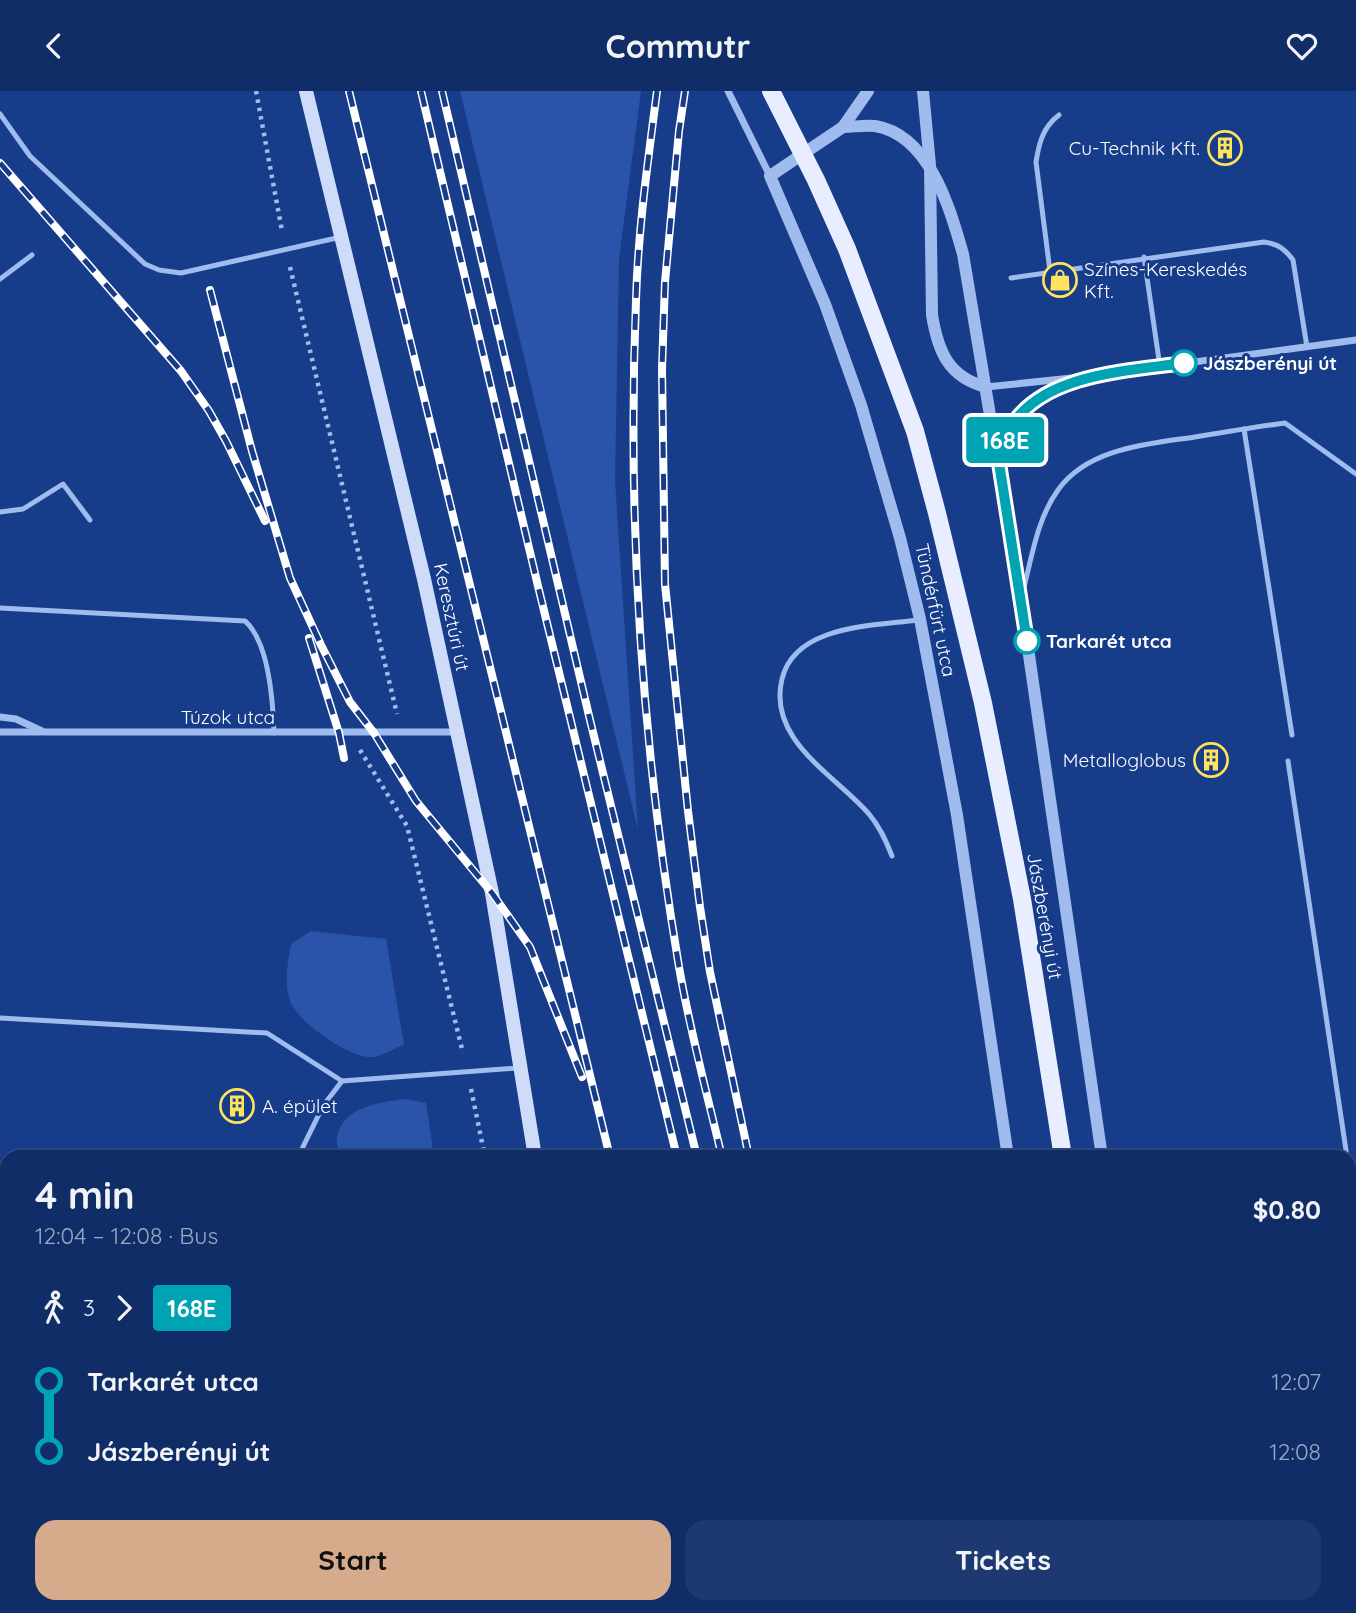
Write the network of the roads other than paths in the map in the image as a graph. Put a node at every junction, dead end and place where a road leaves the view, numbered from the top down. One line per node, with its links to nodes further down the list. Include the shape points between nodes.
1 (306, 91): 11 (main road, Keresztúri út)
2 (728, 91): 10 (street)
3 (771, 91): 44 (main road, Jászberényi út, via 847,249 915,431 983,702 1022,899)
4 (868, 91): 8 (street)
5 (923, 91): 9 (street)
6 (0, 114): 11 (lane, via 30,156 145,264 181,273)
7 (1059, 115): 14 (lane, via 1044,132 1036,162)
8 (843, 127): 9 (street, via 875,126 895,133); 10 (street)
9 (930, 165): 21 (street, via 963,254); 21 (street, via 932,315 938,348 953,369)
10 (770, 176): 29 (street, Tündérfürt utca, via 825,304 861,405)
11 (341, 237): 32 (main road, Keresztúri út)
12 (32, 255): 16 (lane)
13 (1144, 257): 14 (lane); 18 (lane, via 1276,244 1293,260); 19 (lane)
14 (1050, 271): 15 (lane)
15 (1011, 278)
16 (0, 279)
17 (1356, 340): 18 (street)
18 (1307, 347): 19 (street)
19 (1160, 367): 20 (street)
20 (1091, 376): 21 (street); 23 (street, via 1025,410 1013,423)
21 (986, 387): 23 (street)
22 (1244, 429): 24 (lane, via 1286,423); 27 (lane, via 1133,447 1090,462 1075,473 1059,488 1040,523); 35 (lane)
23 (999, 463): 27 (street)
24 (1356, 474)
25 (0, 512): 26 (lane, via 23,509 64,484)
26 (90, 520)
27 (1021, 600): 45 (street)
28 (0, 608): 34 (lane, via 245,621 261,646)
29 (920, 619): 37 (lane, via 812,641 790,658 779,692 784,724 796,743 870,815); 43 (street, Tündérfürt utca, via 957,815)
30 (0, 717): 33 (street)
31 (0, 731): 33 (street, Túzok utca)
32 (456, 732): 34 (street, Túzok utca); 39 (main road, Keresztúri út, via 492,893)
33 (46, 733): 34 (street, Túzok utca)
34 (274, 733)
35 (1292, 735)
36 (1288, 761): 46 (lane)
37 (892, 856)
38 (0, 1018): 40 (lane, via 267,1033)
39 (521, 1067): 40 (lane); 42 (main road, Keresztúri út)
40 (342, 1081): 41 (lane, via 323,1106)
41 (301, 1150)
42 (534, 1150)
43 (1007, 1150)
44 (1062, 1150)
45 (1101, 1150)
46 (1346, 1150)

